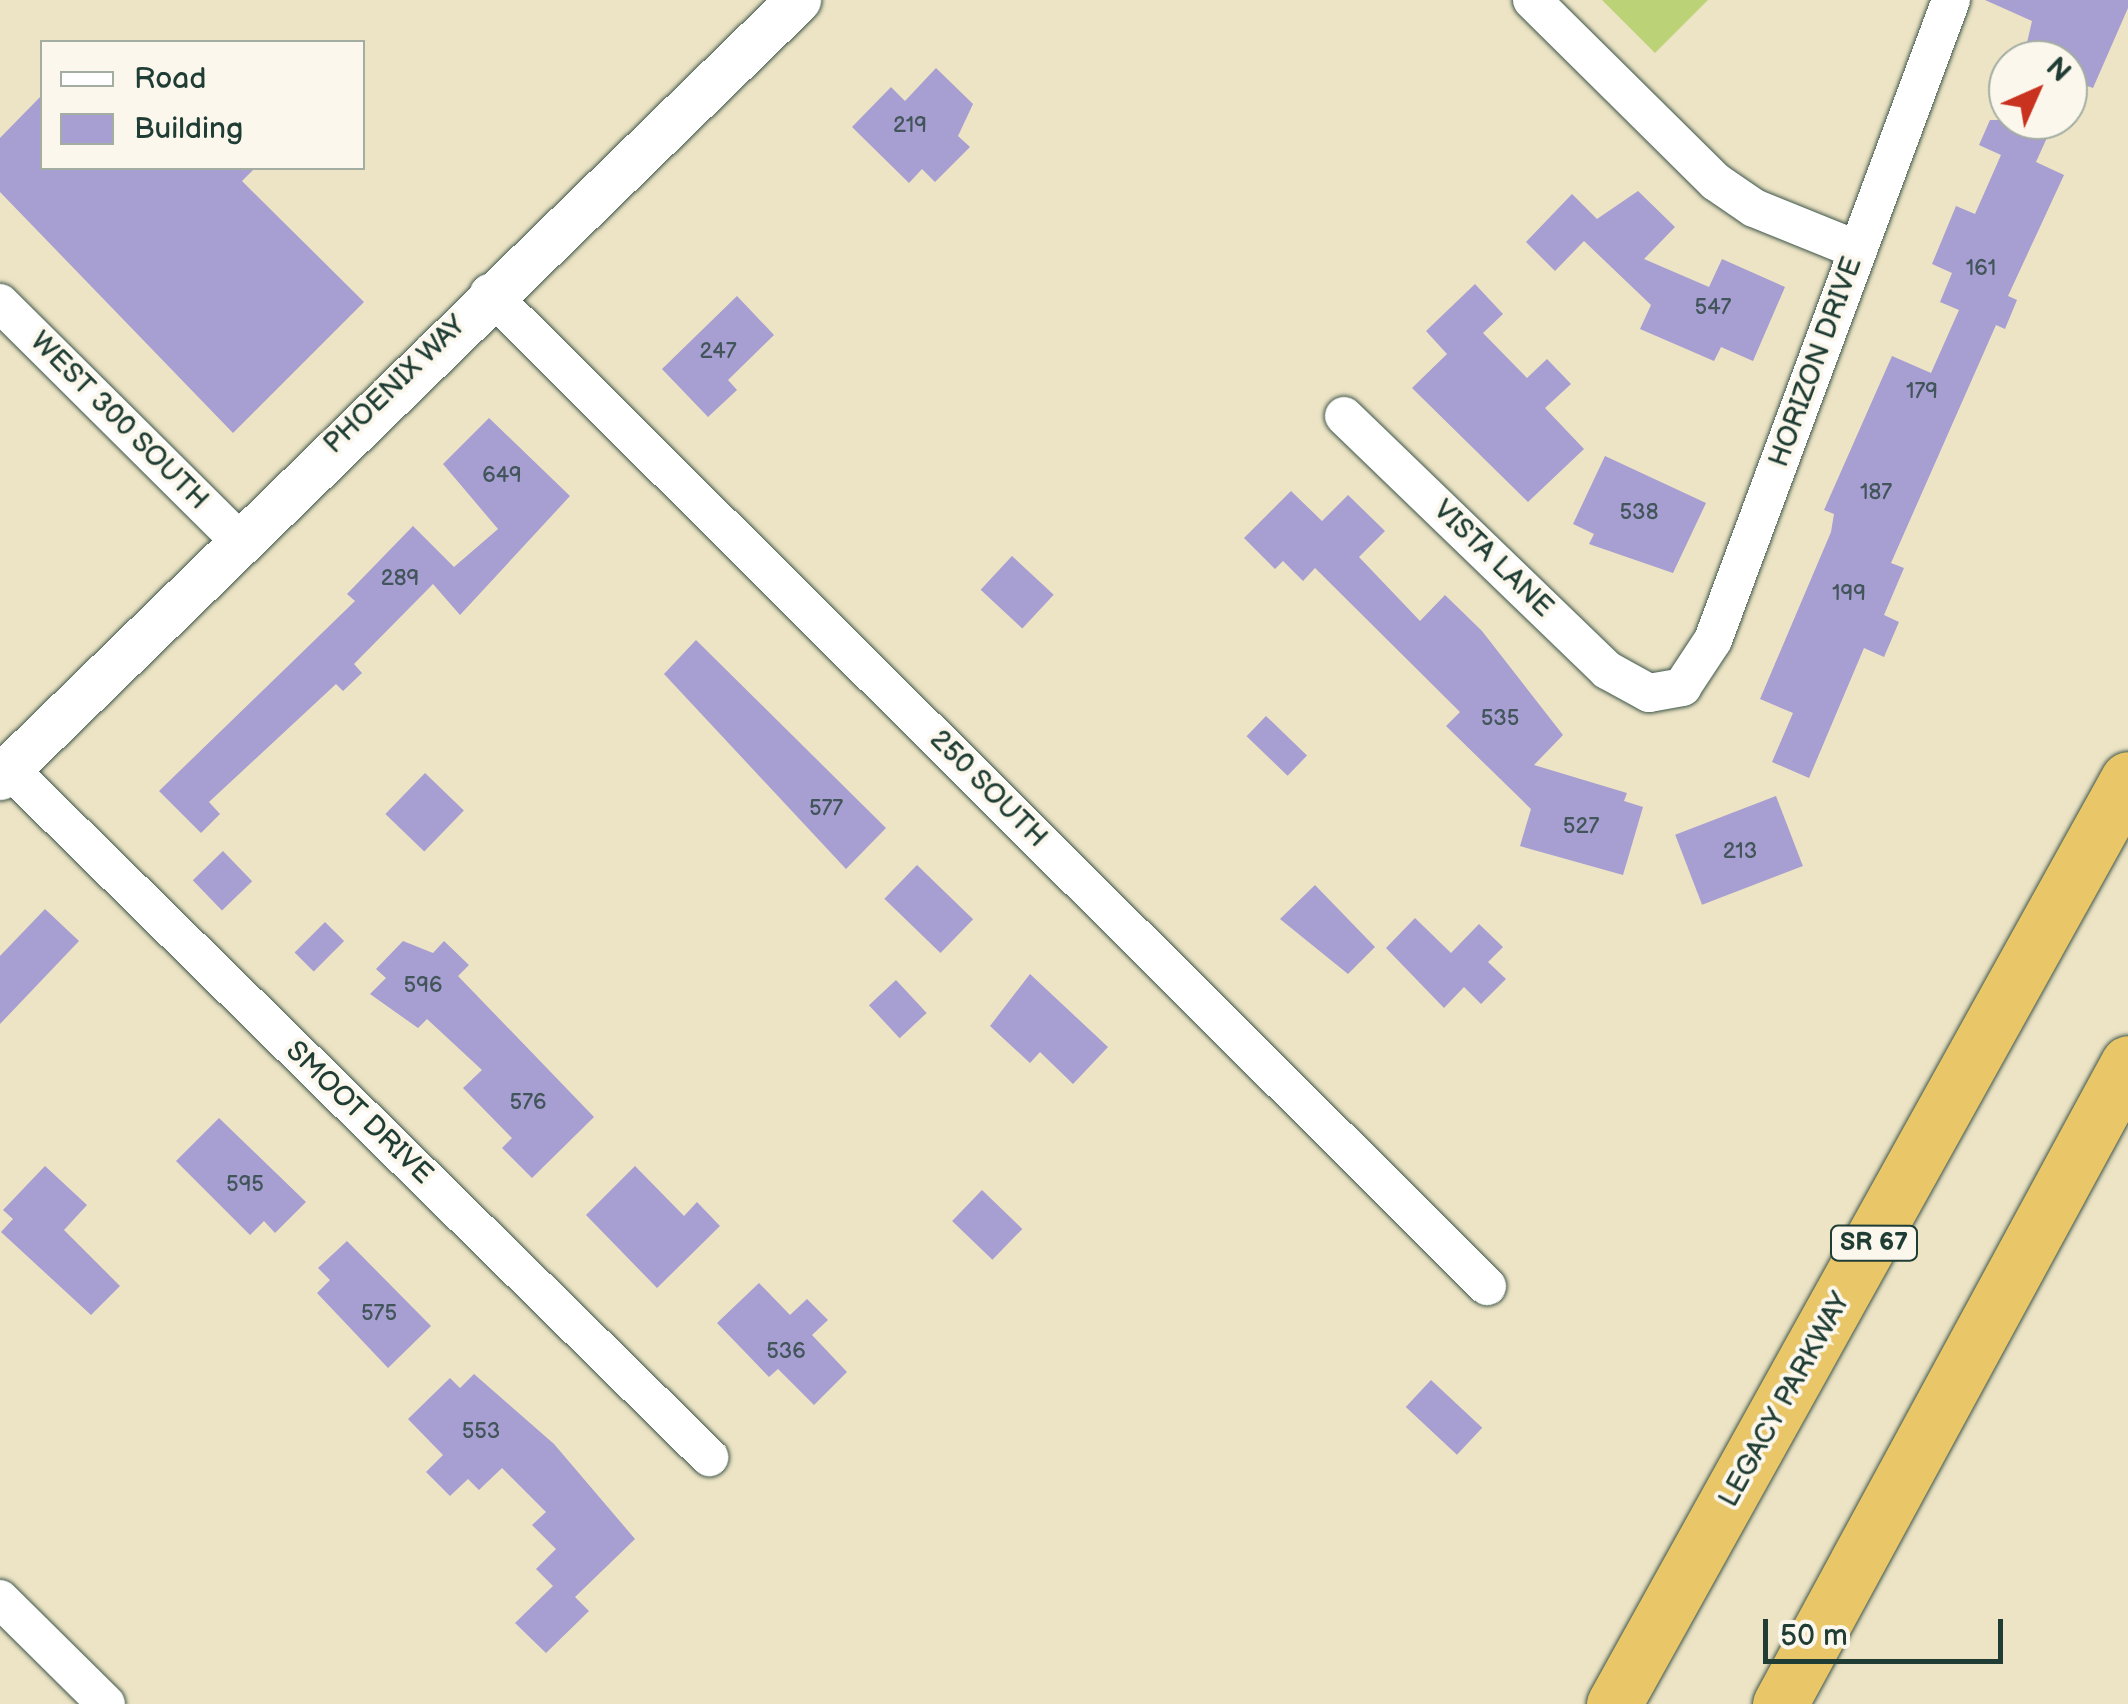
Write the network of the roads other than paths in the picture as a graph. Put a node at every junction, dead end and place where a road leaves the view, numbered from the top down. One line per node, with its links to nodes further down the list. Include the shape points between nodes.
1 (798, 0): 5 (street, PHOENIX WAY)
2 (1532, 0): 4 (street, via 1716,182 1754,208)
3 (1951, 0): 4 (street, HORIZON DRIVE)
4 (1858, 250): 9 (street, HORIZON DRIVE, via 1713,640 1682,686)
5 (489, 293): 8 (street, PHOENIX WAY); 13 (street, 250 SOUTH)
6 (0, 303): 8 (street, WEST 300 SOUTH)
7 (1344, 416): 9 (street, VISTA LANE, via 1607,670)
8 (238, 539): 10 (street, PHOENIX WAY)
9 (1649, 693)
10 (4, 773): 14 (street, SMOOT DRIVE)
11 (2128, 778): 17 (highway, LEGACY PARKWAY / SR 67)
12 (2128, 1063): 18 (highway)
13 (1487, 1286)
14 (710, 1457)
15 (0, 1599): 16 (street)
16 (106, 1704)
17 (1614, 1704)
18 (1780, 1704)

